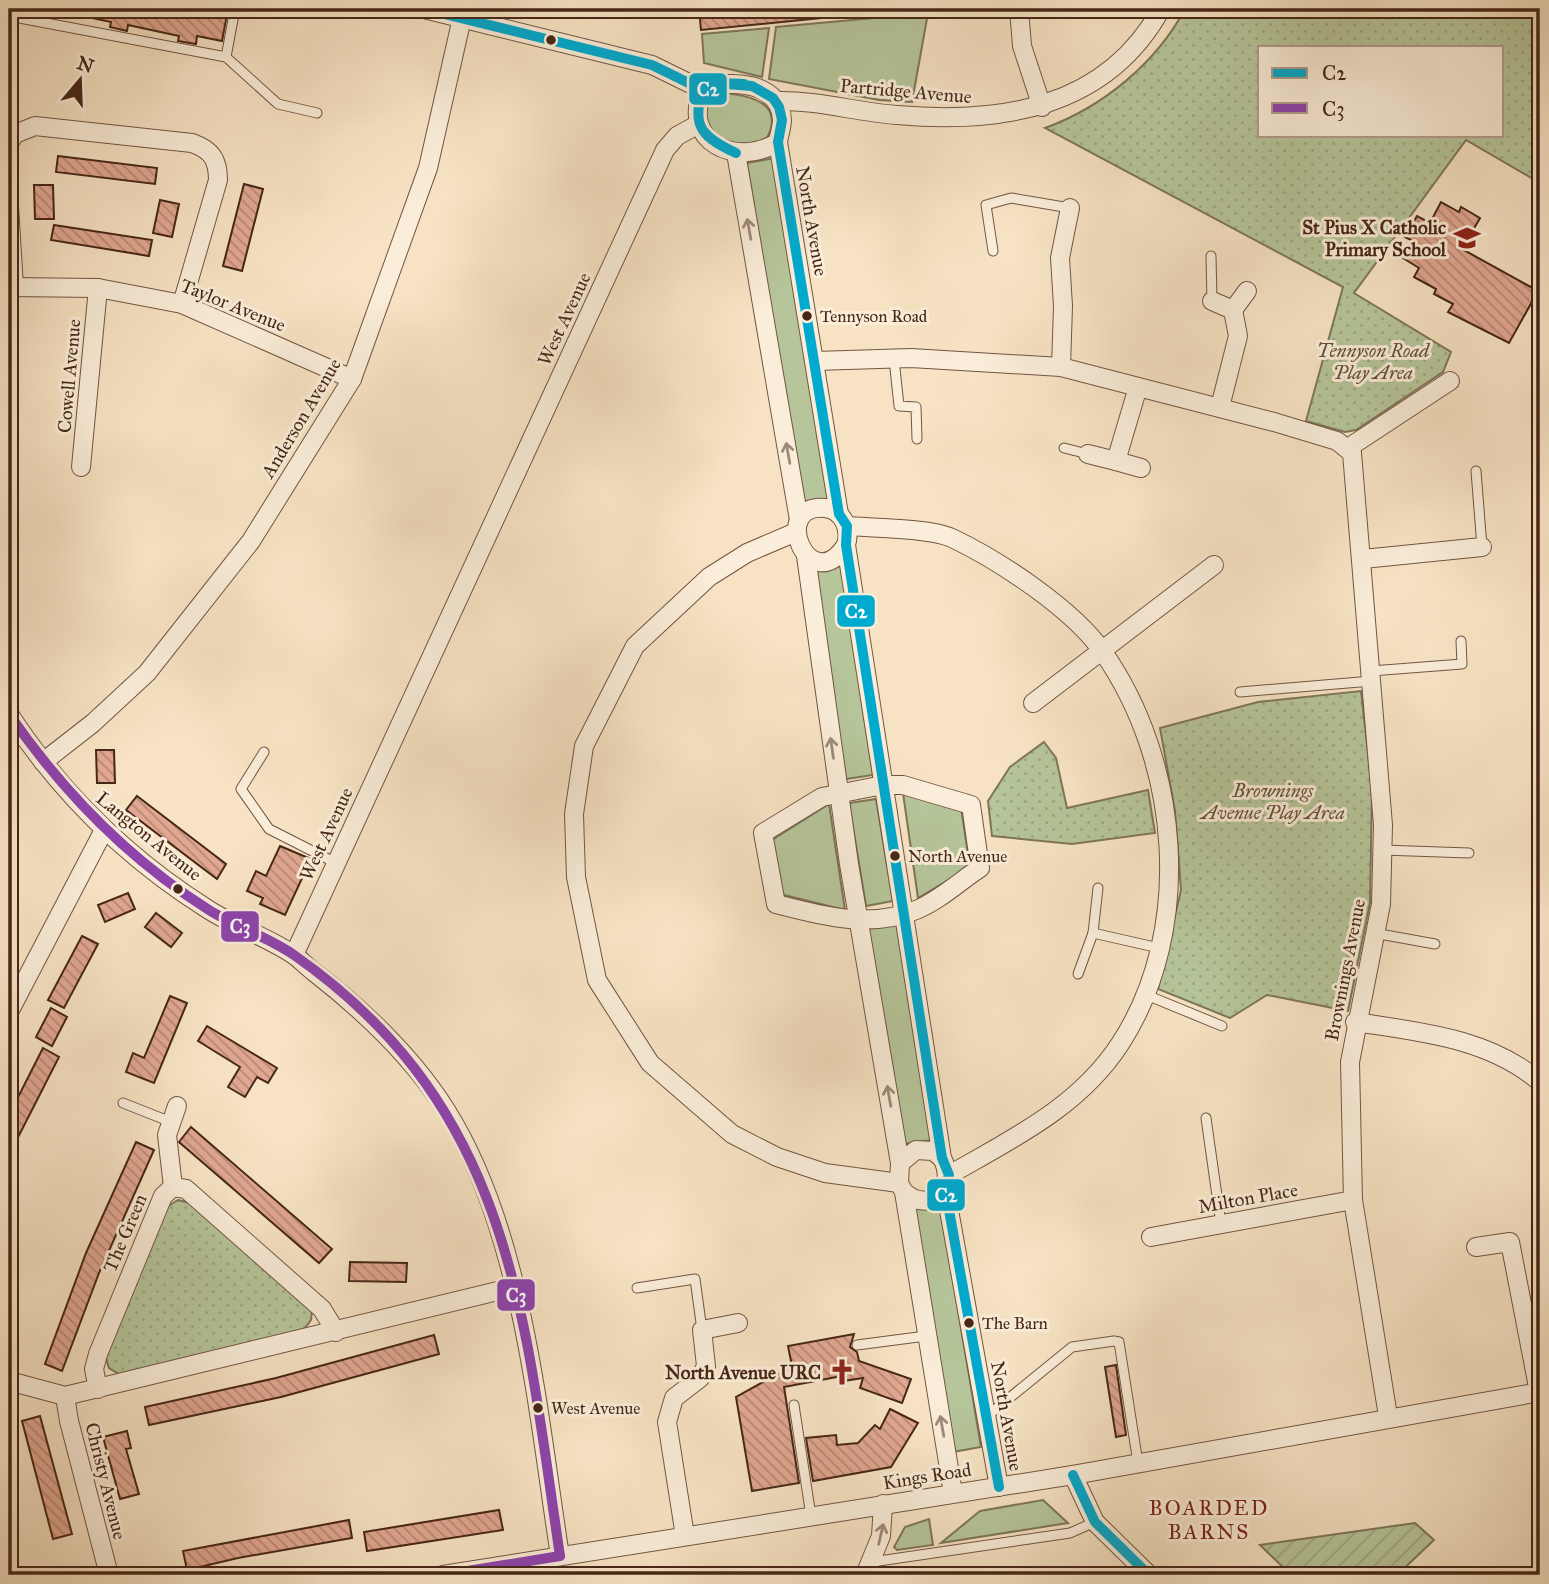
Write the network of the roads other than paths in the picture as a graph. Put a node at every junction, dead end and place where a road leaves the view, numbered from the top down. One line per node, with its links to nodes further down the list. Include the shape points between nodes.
1 (235, 9): 7 (lane)
2 (424, 9): 6 (street)
3 (1019, 9): 10 (street, via 1022,46)
4 (1161, 9): 10 (street, Partridge Avenue, via 1115,65)
5 (9, 16): 7 (lane)
6 (462, 19): 8 (street, via 652,65); 29 (street, Anderson Avenue, via 428,169)
7 (226, 57): 11 (lane, via 278,104)
8 (703, 90): 9 (street, via 719,83 740,83 762,90); 12 (street, via 696,106)
9 (776, 101): 10 (street, Partridge Avenue, via 803,100 897,115 974,118); 13 (street, via 782,120)
10 (1042, 107)
11 (317, 113)
12 (697, 125): 15 (street, via 714,144); 61 (street, West Avenue, via 677,136 665,150)
13 (778, 142): 15 (street, via 761,152); 27 (street, North Avenue)
14 (9, 143): 24 (street, via 15,134 35,126 206,148 218,167 218,180)
15 (736, 153): 42 (street, one-way to 15)
16 (9, 206): 20 (street)
17 (1070, 208): 18 (lane, via 1011,198 986,205); 28 (street, via 1060,258)
18 (993, 251)
19 (1211, 256): 23 (lane)
20 (11, 286): 21 (street, Taylor Avenue)
21 (98, 288): 24 (street, Taylor Avenue); 38 (street, Cowell Avenue)
22 (1247, 291): 25 (street)
23 (1212, 301): 25 (street)
24 (183, 304): 29 (street, Taylor Avenue)
25 (1233, 310): 32 (street, via 1238,336)
26 (894, 359): 27 (street); 28 (street); 33 (lane, via 899,406 916,407)
27 (815, 361): 41 (street, North Avenue)
28 (1061, 367): 31 (street)
29 (352, 379): 55 (street, Anderson Avenue, via 251,541 147,673)
30 (1450, 381): 35 (street)
31 (1138, 387): 32 (street); 37 (street)
32 (1220, 407): 35 (street)
33 (917, 439)
34 (1064, 448): 36 (lane)
35 (1348, 448): 46 (street, Brownings Avenue, via 1354,459)
36 (1088, 454): 37 (street)
37 (1116, 461): 39 (street)
38 (81, 467)
39 (1141, 468)
40 (1476, 471): 44 (lane)
41 (843, 520): 42 (street, via 818,508); 43 (street, North Avenue); 49 (street, via 950,537 1055,600)
42 (797, 526): 45 (street, via 797,544); 82 (street, via 709,577 635,646 584,746 574,814 576,877 597,980 650,1063 732,1134 777,1157 825,1173)
43 (846, 545): 45 (street, via 826,561); 56 (street, North Avenue)
44 (1482, 547): 46 (street)
45 (806, 556): 57 (street, one-way to 45)
46 (1363, 559): 50 (street, Brownings Avenue)
47 (1214, 565): 49 (street)
48 (1461, 641): 50 (lane, via 1462,664)
49 (1102, 651): 52 (street); 68 (street, via 1132,699 1149,744 1166,819 1170,888)
50 (1372, 676): 51 (lane); 59 (street, Brownings Avenue)
51 (1240, 692)
52 (1032, 703)
53 (9, 714): 55 (street, Langton Avenue)
54 (264, 752): 61 (lane, via 241,789 269,829)
55 (43, 762): 58 (street, Langton Avenue)
56 (883, 785): 57 (street); 63 (street, North Avenue); 63 (street, via 903,785 971,805 980,868 919,910)
57 (838, 792): 64 (street); 64 (street, via 763,833 776,904 836,920)
58 (104, 830): 69 (street, Langton Avenue, via 194,900); 72 (street)
59 (1382, 850): 60 (lane); 66 (street, Brownings Avenue, via 1381,904)
60 (1469, 853)
61 (336, 863): 69 (street, West Avenue)
62 (1098, 888): 65 (lane)
63 (904, 914): 64 (street); 80 (street, North Avenue)
64 (858, 920): 79 (street, one-way to 64)
65 (1093, 933): 68 (lane); 70 (lane)
66 (1374, 933): 67 (lane); 73 (street, Brownings Avenue)
67 (1435, 944)
68 (1159, 948): 71 (street)
69 (294, 955): 87 (street, via 378,1028 446,1109 484,1188)
70 (1078, 974)
71 (1144, 994): 74 (lane); 80 (street, via 1120,1044 1088,1084 1045,1120)
72 (9, 1012)
73 (1355, 1022): 75 (street, via 1442,1035 1522,1067); 83 (street, Brownings Avenue, via 1350,1062)
74 (1222, 1026)
75 (1540, 1082)
76 (123, 1103): 77 (lane)
77 (174, 1114): 81 (street, via 167,1149)
78 (1206, 1118): 84 (lane)
79 (900, 1163): 80 (street, via 916,1150 933,1151); 82 (street)
80 (945, 1174): 82 (street, via 926,1200); 100 (street, North Avenue)
81 (173, 1187): 91 (street, The Green, via 186,1189 322,1309); 95 (street, The Green, via 163,1196 98,1353 94,1369)
82 (901, 1187): 92 (street)
83 (1353, 1200): 84 (street, Milton Place); 99 (street, Brownings Avenue)
84 (1221, 1224): 85 (street, Milton Place)
85 (1151, 1237)
86 (1476, 1247): 96 (street, via 1510,1242)
87 (514, 1287): 91 (street); 109 (street)
88 (637, 1289): 90 (lane, via 695,1279)
89 (738, 1323): 90 (street)
90 (702, 1330): 108 (street, via 706,1366 700,1378 674,1398 667,1422)
91 (336, 1332): 95 (street)
92 (926, 1336): 93 (lane); 104 (street, one-way to 92)
93 (857, 1346)
94 (9, 1381): 97 (street)
95 (98, 1389): 97 (street)
96 (1540, 1392): 99 (street, Kings Road)
97 (65, 1396): 111 (street, Christy Avenue)
98 (794, 1405): 106 (lane)
99 (1388, 1416): 101 (street, Kings Road)
100 (986, 1417): 101 (lane, via 1072,1347 1114,1340 1119,1342); 103 (street, North Avenue)
101 (1138, 1462): 102 (street, Kings Road)
102 (1073, 1475): 103 (street, Kings Road); 107 (street)
103 (999, 1487): 104 (street, Kings Road)
104 (953, 1493): 105 (street, Kings Road)
105 (883, 1504): 106 (street, Kings Road); 110 (street, one-way to 105, via 881,1536)
106 (811, 1516): 108 (street, Kings Road)
107 (1095, 1522): 110 (lane, via 1070,1533); 113 (street)
108 (685, 1536): 109 (street, Kings Road)
109 (560, 1556): 112 (street, Kings Road)
110 (869, 1569)
111 (109, 1575)
112 (443, 1575)
113 (1149, 1575)

